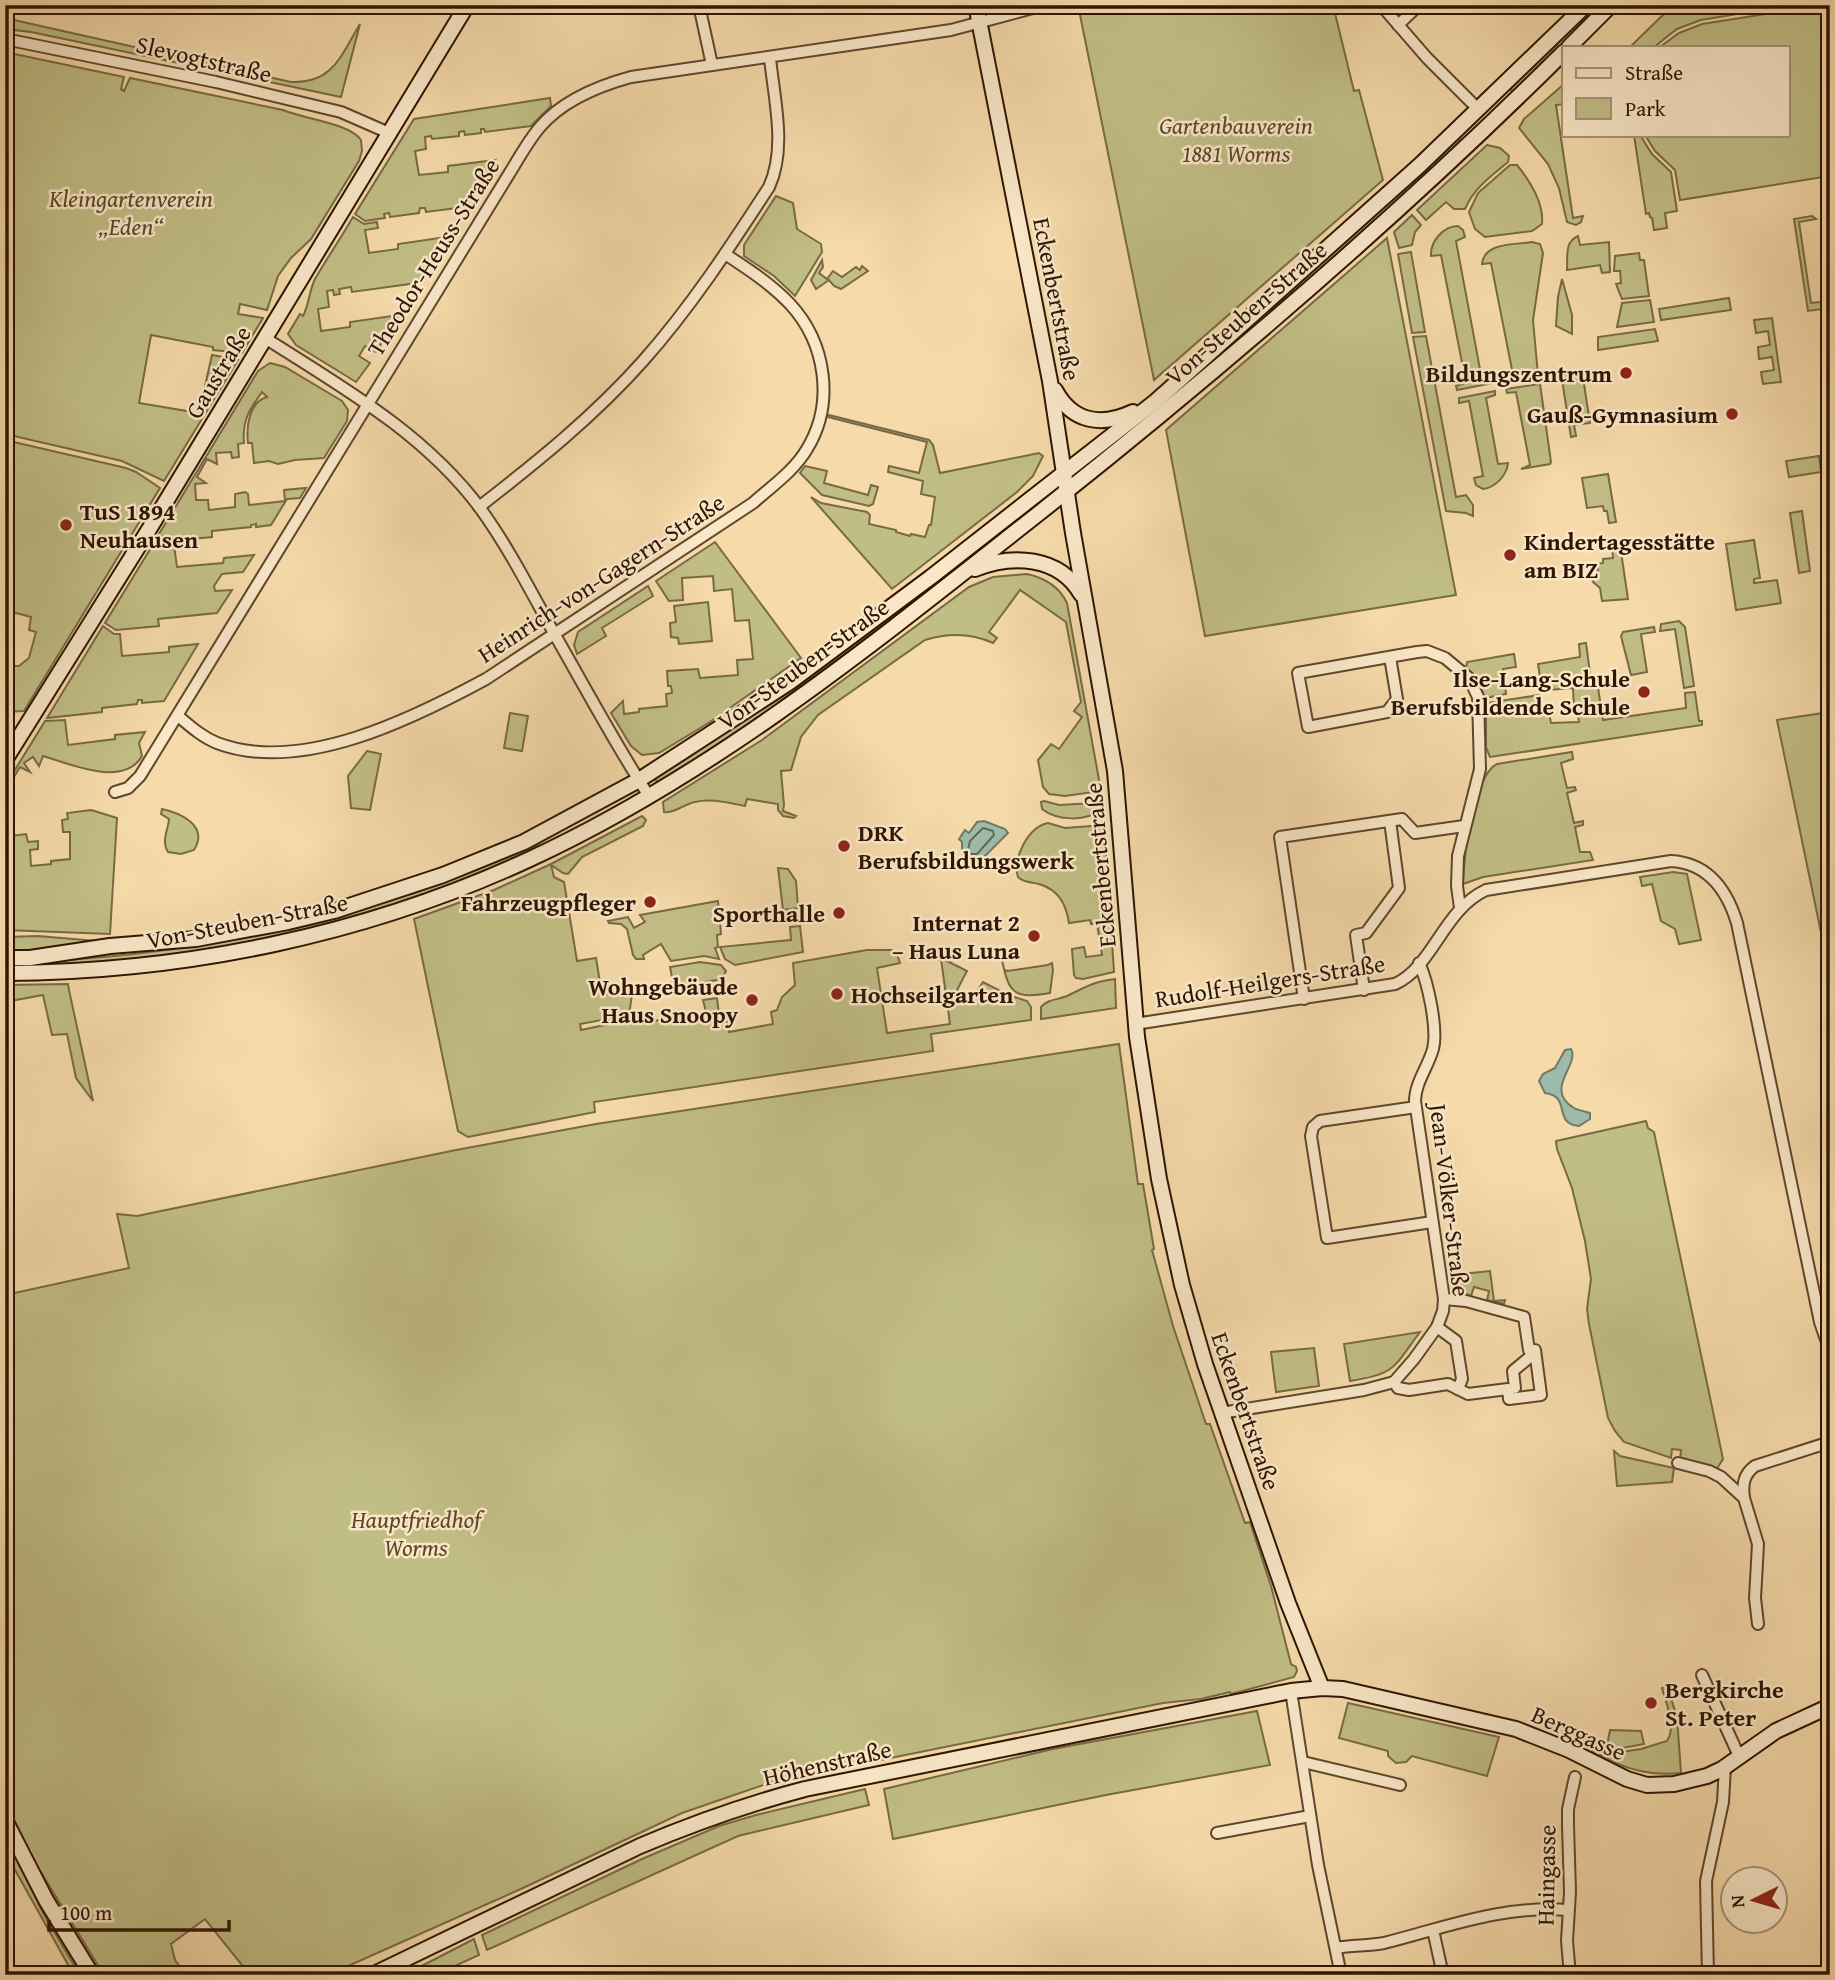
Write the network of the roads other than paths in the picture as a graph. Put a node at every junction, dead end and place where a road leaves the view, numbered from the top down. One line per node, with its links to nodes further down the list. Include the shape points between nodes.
1 (467, 5): 18 (street, Gaustraße)
2 (699, 5): 15 (street)
3 (976, 5): 9 (street, Eckenbertstraße)
4 (1044, 5): 9 (street)
5 (1381, 5): 10 (street)
6 (1419, 5): 10 (street)
7 (1586, 5): 16 (street, Von-Steuben-Straße)
8 (1611, 5): 12 (street)
9 (980, 22): 14 (street, Theodor-Heuss-Straße); 21 (street, Eckenbertstraße)
10 (1398, 25): 16 (street)
11 (5, 39): 18 (street, Slevogtstraße, via 341,112)
12 (1570, 46)
13 (1562, 54): 17 (street, Von-Steuben-Straße)
14 (770, 58): 15 (street, Theodor-Heuss-Straße); 19 (street, via 777,166 769,187)
15 (712, 65): 23 (street, Theodor-Heuss-Straße, via 612,82 574,100 546,121)
16 (1479, 110): 17 (street); 22 (street, Von-Steuben-Straße)
17 (1493, 123): 25 (street, Von-Steuben-Straße, via 1245,347)
18 (389, 133): 20 (street, Gaustraße)
19 (725, 254): 26 (street, via 642,362 592,413); 29 (street, Heinrich-von-Gagern-Straße, via 789,303 809,331 824,385 822,411 812,439 791,469 753,503)
20 (265, 338): 23 (street); 32 (street, Gaustraße)
21 (1050, 381): 22 (street, via 1068,407 1097,421 1120,418); 24 (street, Eckenbertstraße)
22 (1156, 401): 24 (street, Von-Steuben-Straße)
23 (368, 403): 26 (street, via 431,454); 31 (street, Theodor-Heuss-Straße)
24 (1063, 473): 25 (street, Eckenbertstraße); 33 (street, Von-Steuben-Straße, via 790,682)
25 (1066, 492): 27 (street, Von-Steuben-Straße); 28 (street, Eckenbertstraße)
26 (479, 507): 29 (street)
27 (962, 574): 28 (street, via 1003,561 1044,563 1067,576); 35 (street, Von-Steuben-Straße, via 785,708)
28 (1085, 601): 44 (street, Eckenbertstraße, via 1117,783)
29 (555, 635): 31 (street, Heinrich-von-Gagern-Straße, via 443,702 376,730 317,747 278,752 235,748 209,739); 33 (street)
30 (1390, 657): 30 (street, via 1397,699 1387,712 1308,727 1298,673); 37 (street, via 1436,653 1464,673 1476,689 1480,769)
31 (178, 716): 34 (street, Theodor-Heuss-Straße, via 138,778)
32 (5, 760)
33 (639, 780): 35 (street); 39 (street, Von-Steuben-Straße, via 524,842 334,911 196,939)
34 (116, 792)
35 (649, 796): 41 (street, Von-Steuben-Straße, via 502,872 340,929 144,965)
36 (1390, 821): 37 (street, via 1402,819 1415,833); 42 (street, via 1399,887 1366,933 1356,935); 43 (street, via 1280,838)
37 (1464, 826): 38 (street, via 1458,856)
38 (1460, 908): 40 (street, Rudolf-Heilgers-Straße); 49 (street, Rudolf-Heilgers-Straße, via 1486,890 1671,861 1697,866 1727,895 1737,923 1820,1322)
39 (5, 958)
40 (1419, 963): 42 (street, Rudolf-Heilgers-Straße, via 1401,981); 45 (street, Jean-Völker-Straße, via 1434,1041 1417,1089)
41 (5, 972)
42 (1364, 990): 43 (street, Rudolf-Heilgers-Straße)
43 (1304, 999): 44 (street, Rudolf-Heilgers-Straße)
44 (1135, 1024): 54 (street, Eckenbertstraße, via 1150,1136 1173,1247)
45 (1416, 1107): 46 (street, Jean-Völker-Straße); 46 (street, via 1320,1121 1311,1136 1327,1238)
46 (1432, 1222): 47 (street, Jean-Völker-Straße)
47 (1444, 1299): 48 (street, Jean-Völker-Straße); 50 (street, via 1523,1316)
48 (1437, 1327): 51 (street, Jean-Völker-Straße); 53 (street, via 1457,1341 1462,1379)
49 (1830, 1351)
50 (1530, 1353): 52 (street, via 1513,1371); 52 (street, via 1535,1350 1541,1395 1509,1399)
51 (1394, 1382): 53 (street, via 1409,1390 1448,1384); 54 (street)
52 (1512, 1388): 53 (street, via 1468,1394)
53 (1458, 1389)
54 (1221, 1413): 60 (street, Eckenbertstraße)
55 (1830, 1442): 57 (street, via 1755,1466 1743,1482)
56 (1678, 1463): 57 (street, via 1721,1477)
57 (1744, 1497): 58 (street, via 1758,1544)
58 (1758, 1624)
59 (1702, 1675): 63 (street)
60 (1322, 1688): 61 (street, Höhenstraße); 65 (street, Berggasse, via 1355,1691 1516,1729 1639,1783 1691,1782)
61 (1290, 1691): 64 (street); 75 (street, Höhenstraße, via 767,1800 640,1846)
62 (1830, 1706): 63 (street, Berggasse, via 1798,1719)
63 (1739, 1756): 65 (street, Berggasse)
64 (1303, 1762): 67 (street); 68 (street)
65 (1725, 1766): 79 (street, via 1723,1802 1706,1881)
66 (1575, 1777): 71 (street, Haingasse, via 1568,1809)
67 (1401, 1785)
68 (1310, 1815): 70 (street); 73 (street)
69 (5, 1820): 74 (street)
70 (1217, 1833)
71 (1568, 1910): 72 (street, via 1512,1910); 78 (street, Haingasse)
72 (1433, 1930): 73 (street, via 1380,1944); 77 (street)
73 (1336, 1948): 76 (street)
74 (92, 1975)
75 (372, 1975)
76 (1341, 1975)
77 (1443, 1975)
78 (1570, 1975)
79 (1708, 1975)

